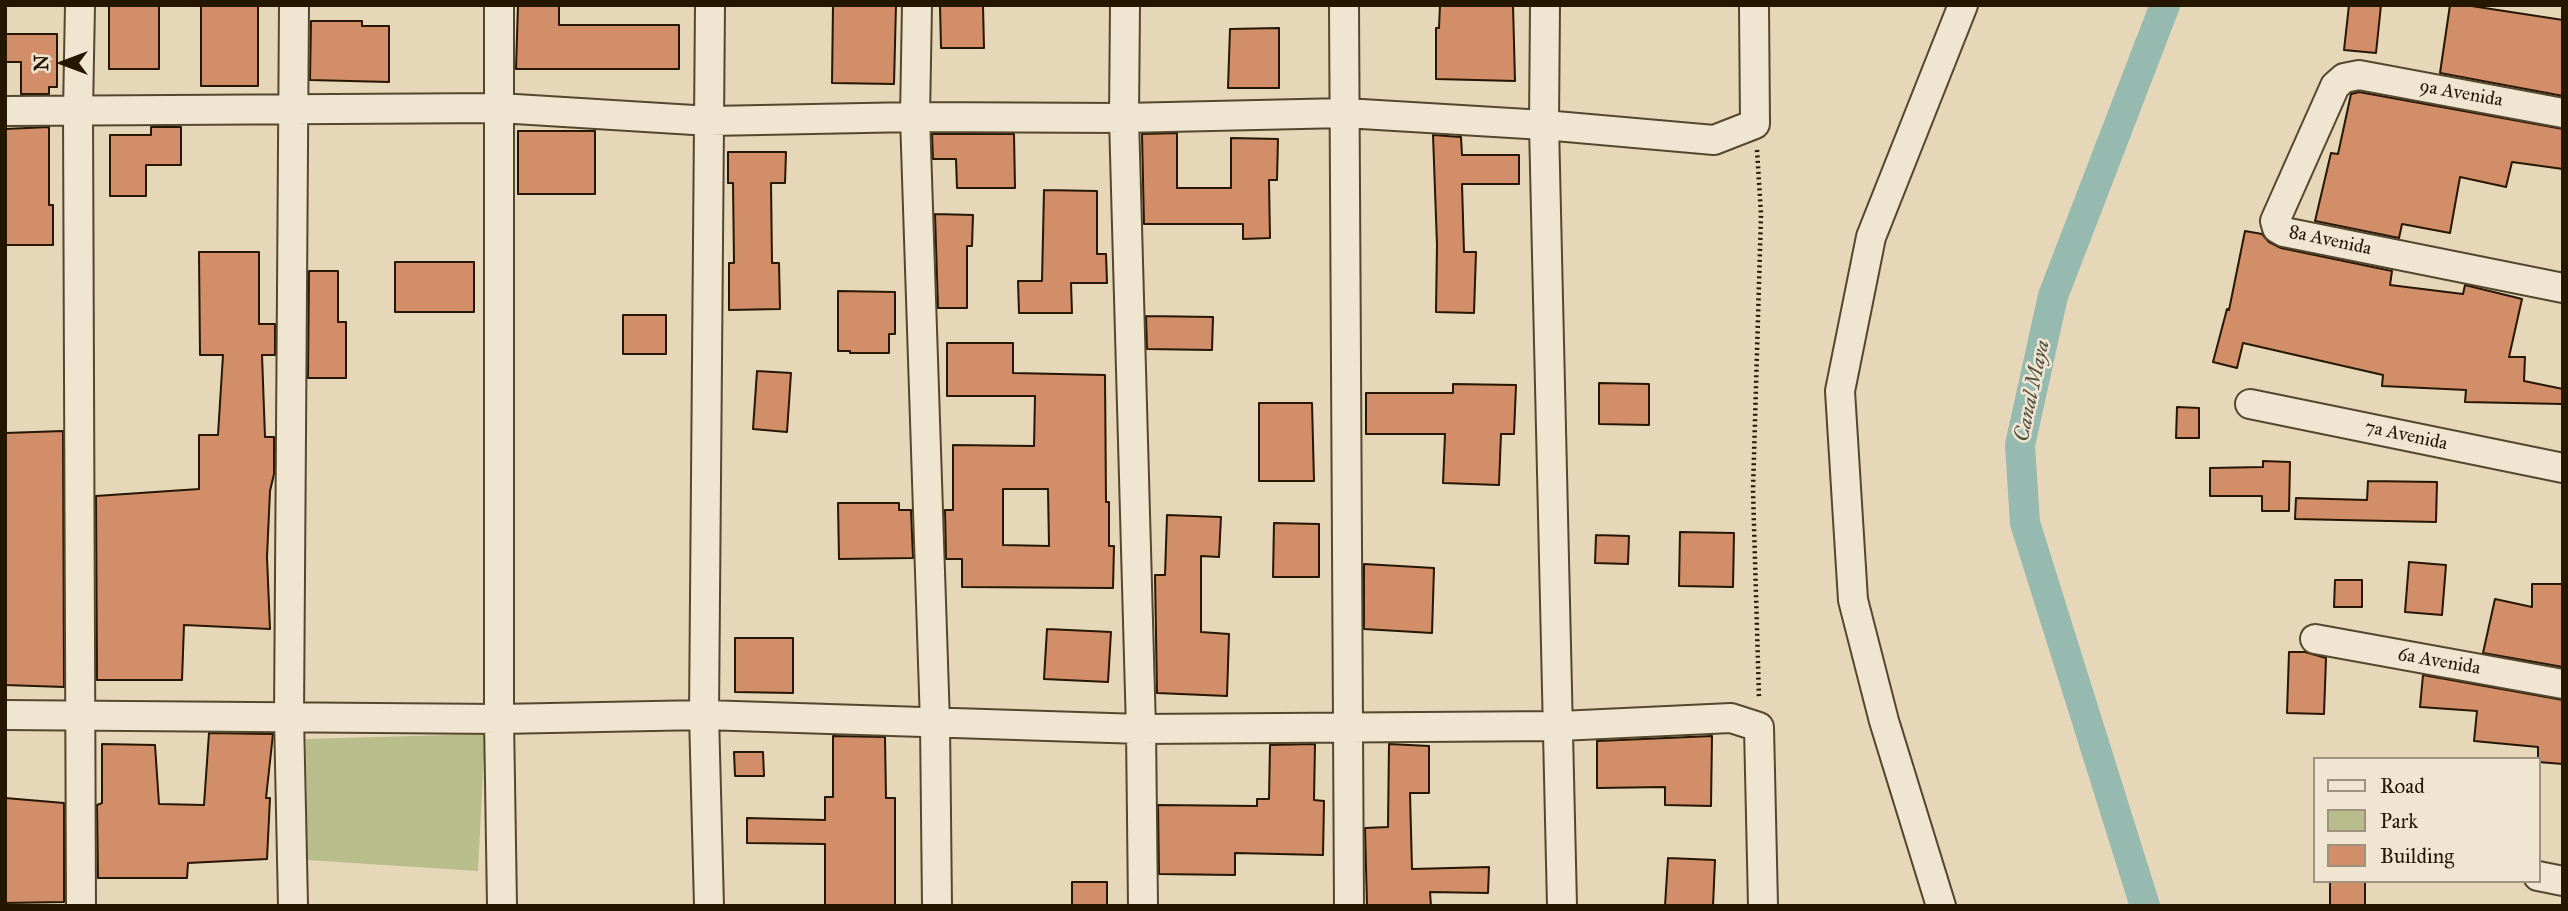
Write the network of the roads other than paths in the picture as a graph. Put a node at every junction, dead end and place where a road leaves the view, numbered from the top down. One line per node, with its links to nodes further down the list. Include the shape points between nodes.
1 (80, 5): 15 (street)
2 (293, 5): 13 (street)
3 (499, 5): 12 (street)
4 (710, 5): 20 (street)
5 (916, 5): 18 (street)
6 (1125, 5): 19 (street)
7 (1344, 5): 16 (street)
8 (1545, 5): 21 (street)
9 (1754, 5): 21 (street, via 1755,124 1714,140)
10 (1963, 5): 47 (street, via 1871,237 1840,391 1853,600)
11 (2359, 75): 17 (street, 9a Avenida); 22 (street, 8a Avenida, via 2344,78 2335,86 2275,221 2277,228)
12 (499, 108): 13 (street); 20 (street); 31 (street)
13 (293, 109): 15 (street); 30 (street)
14 (5, 111): 15 (street)
15 (78, 111): 29 (street)
16 (1345, 113): 19 (street); 21 (street); 34 (street)
17 (2563, 113)
18 (915, 117): 19 (street); 20 (street); 32 (street)
19 (1124, 118): 35 (street)
20 (710, 121): 28 (street)
21 (1544, 125): 33 (street)
22 (2563, 288)
23 (2250, 404): 24 (street, 7a Avenida)
24 (2563, 468)
25 (2315, 639): 26 (street, 6a Avenida)
26 (2563, 684)
27 (5, 715): 29 (street)
28 (704, 715): 31 (street); 32 (street); 41 (street)
29 (81, 716): 30 (street); 38 (street)
30 (289, 716): 31 (street); 39 (street)
31 (499, 719): 40 (street)
32 (935, 723): 35 (street); 42 (street)
33 (1560, 726): 34 (street); 45 (street); 46 (street, via 1731,718 1759,727)
34 (1348, 728): 35 (street); 44 (street)
35 (1141, 729): 43 (street)
36 (2540, 876): 37 (street)
37 (2563, 881)
38 (81, 906)
39 (293, 906)
40 (502, 906)
41 (709, 906)
42 (936, 906)
43 (1143, 906)
44 (1349, 906)
45 (1562, 906)
46 (1763, 906)
47 (1941, 906)

